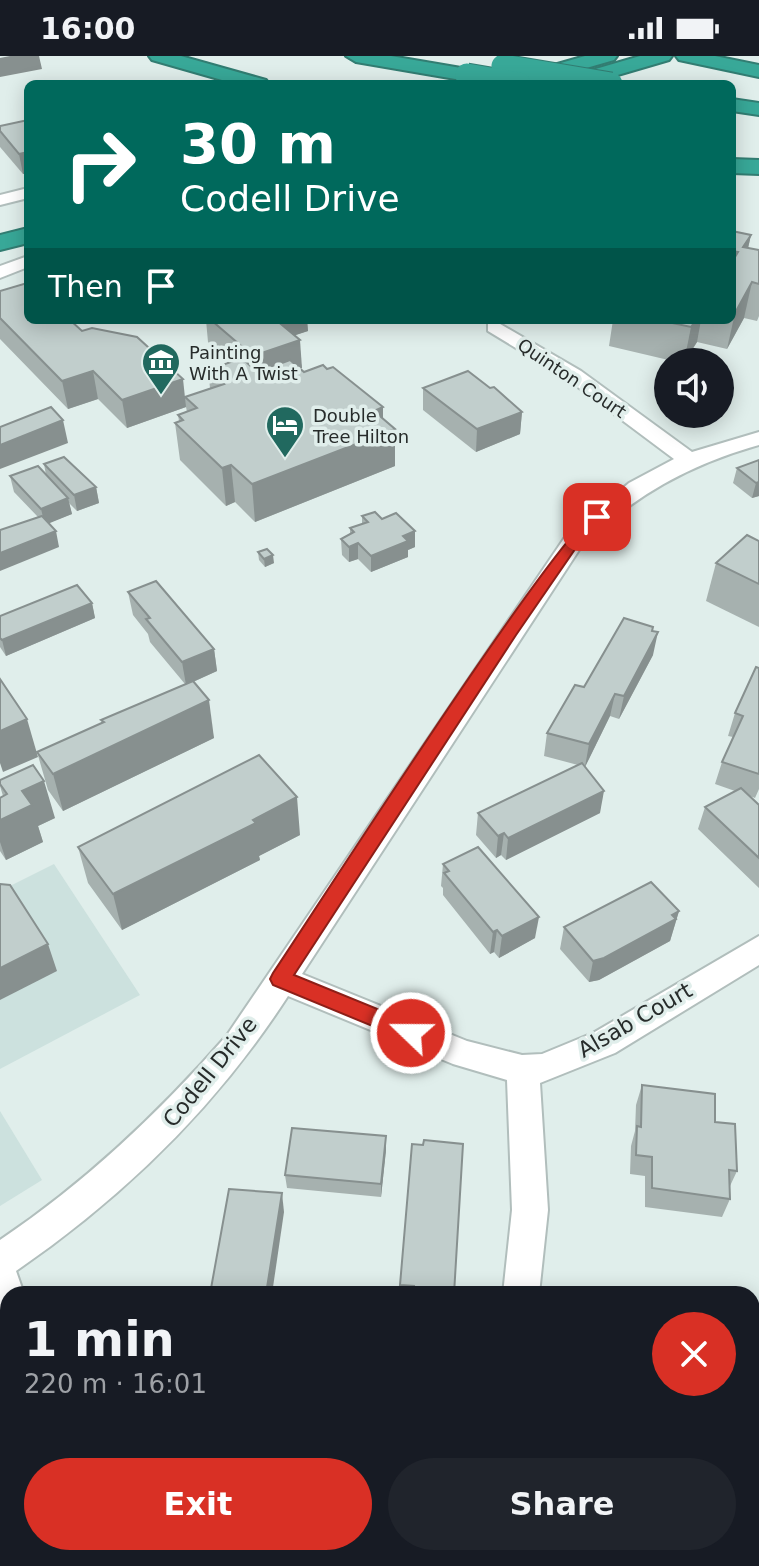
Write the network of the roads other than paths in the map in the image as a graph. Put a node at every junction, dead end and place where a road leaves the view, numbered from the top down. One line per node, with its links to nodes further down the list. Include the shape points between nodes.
1 (159, 56): 10 (highway)
2 (356, 56): 11 (highway, bridge)
3 (446, 56): 9 (highway)
4 (607, 56): 9 (highway)
5 (662, 56): 13 (highway)
6 (686, 56): 8 (highway)
7 (728, 56): 8 (highway)
8 (759, 70)
9 (505, 75): 12 (highway, bridge)
10 (246, 80)
11 (496, 80)
12 (564, 80)
13 (577, 80)
14 (736, 106): 15 (highway)
15 (759, 109)
16 (736, 120): 17 (highway)
17 (759, 124)
18 (736, 166): 19 (highway)
19 (759, 167)
20 (24, 194): 21 (street)
21 (0, 200)
22 (24, 217): 23 (highway)
23 (0, 224)
24 (24, 236): 25 (highway)
25 (0, 243)
26 (24, 263): 27 (street)
27 (0, 273)
28 (495, 327): 30 (street, Quinton Court, via 574,375)
29 (759, 438): 30 (street, Codell Drive)
30 (687, 459): 32 (street, Codell Drive, via 621,497 573,542)
31 (759, 949): 33 (street, Alsab Court, via 604,1043 544,1068)
32 (280, 979): 33 (street, Alsab Court, via 464,1054); 34 (street, Codell Drive, via 238,1045 158,1136 107,1185)
33 (522, 1070): 35 (street, via 531,1217)
34 (0, 1261)
35 (522, 1286)

